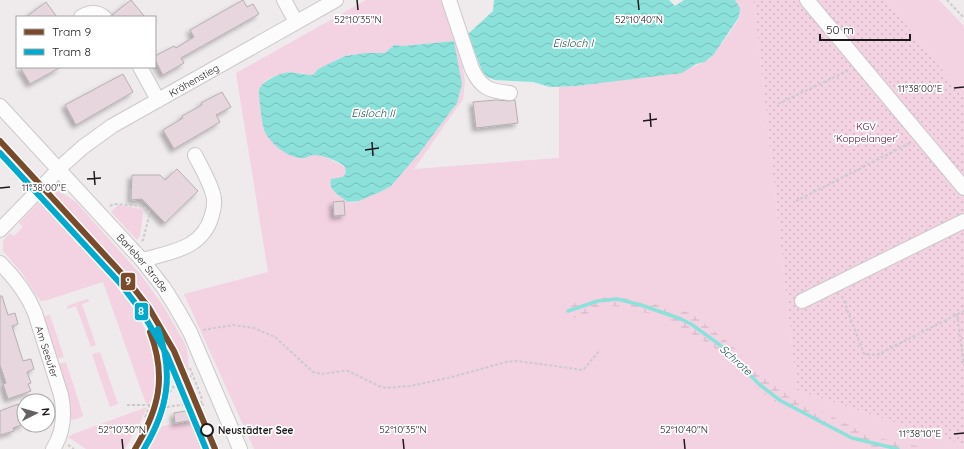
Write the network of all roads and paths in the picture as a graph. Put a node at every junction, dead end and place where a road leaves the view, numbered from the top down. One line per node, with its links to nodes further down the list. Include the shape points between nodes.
1 (284, 0): 9 (street)
2 (336, 0): 9 (street, Krähenstieg)
3 (449, 0): 12 (street, via 476,77 486,88)
4 (807, 0): 10 (street)
5 (947, 0): 8 (path)
6 (83, 16): 7 (street, via 92,13)
7 (103, 16)
8 (964, 18)
9 (296, 22): 13 (street, Krähenstieg)
10 (860, 65): 14 (path); 16 (street)
11 (141, 68): 13 (street)
12 (510, 93)
13 (158, 100): 18 (street, Krähenstieg, via 112,126)
14 (778, 104)
15 (0, 106): 18 (street, Barleber Straße)
16 (922, 137): 19 (street); 20 (path)
17 (195, 155): 25 (street, via 213,194 214,207 209,224 195,241)
18 (58, 169): 23 (street, Krähenstieg); 25 (street, Barleber Straße)
19 (964, 188)
20 (796, 201)
21 (106, 208): 24 (path, via 114,204 142,206 150,213 143,240)
22 (964, 221): 27 (street)
23 (0, 230)
24 (138, 245)
25 (142, 260): 31 (street, Barleber Straße, via 164,288)
26 (0, 263): 40 (street, Am Seeufer, via 19,284 30,302 61,395 63,424 59,440)
27 (837, 283): 28 (street); 30 (path, via 864,354 877,355)
28 (802, 301)
29 (964, 311): 30 (path)
30 (957, 314): 33 (path)
31 (190, 332): 32 (path, via 233,325 254,328 275,337 313,372 348,372 386,388 410,386 516,361 582,370); 41 (street, Barleber Straße)
32 (600, 350)
33 (964, 366)
34 (193, 375): 38 (path, via 180,380 174,386 167,396)
35 (127, 405): 36 (path)
36 (150, 405): 38 (path); 39 (path)
37 (204, 405): 38 (path, via 197,403)
38 (166, 407)
39 (145, 417)
40 (53, 449)
41 (240, 449)

